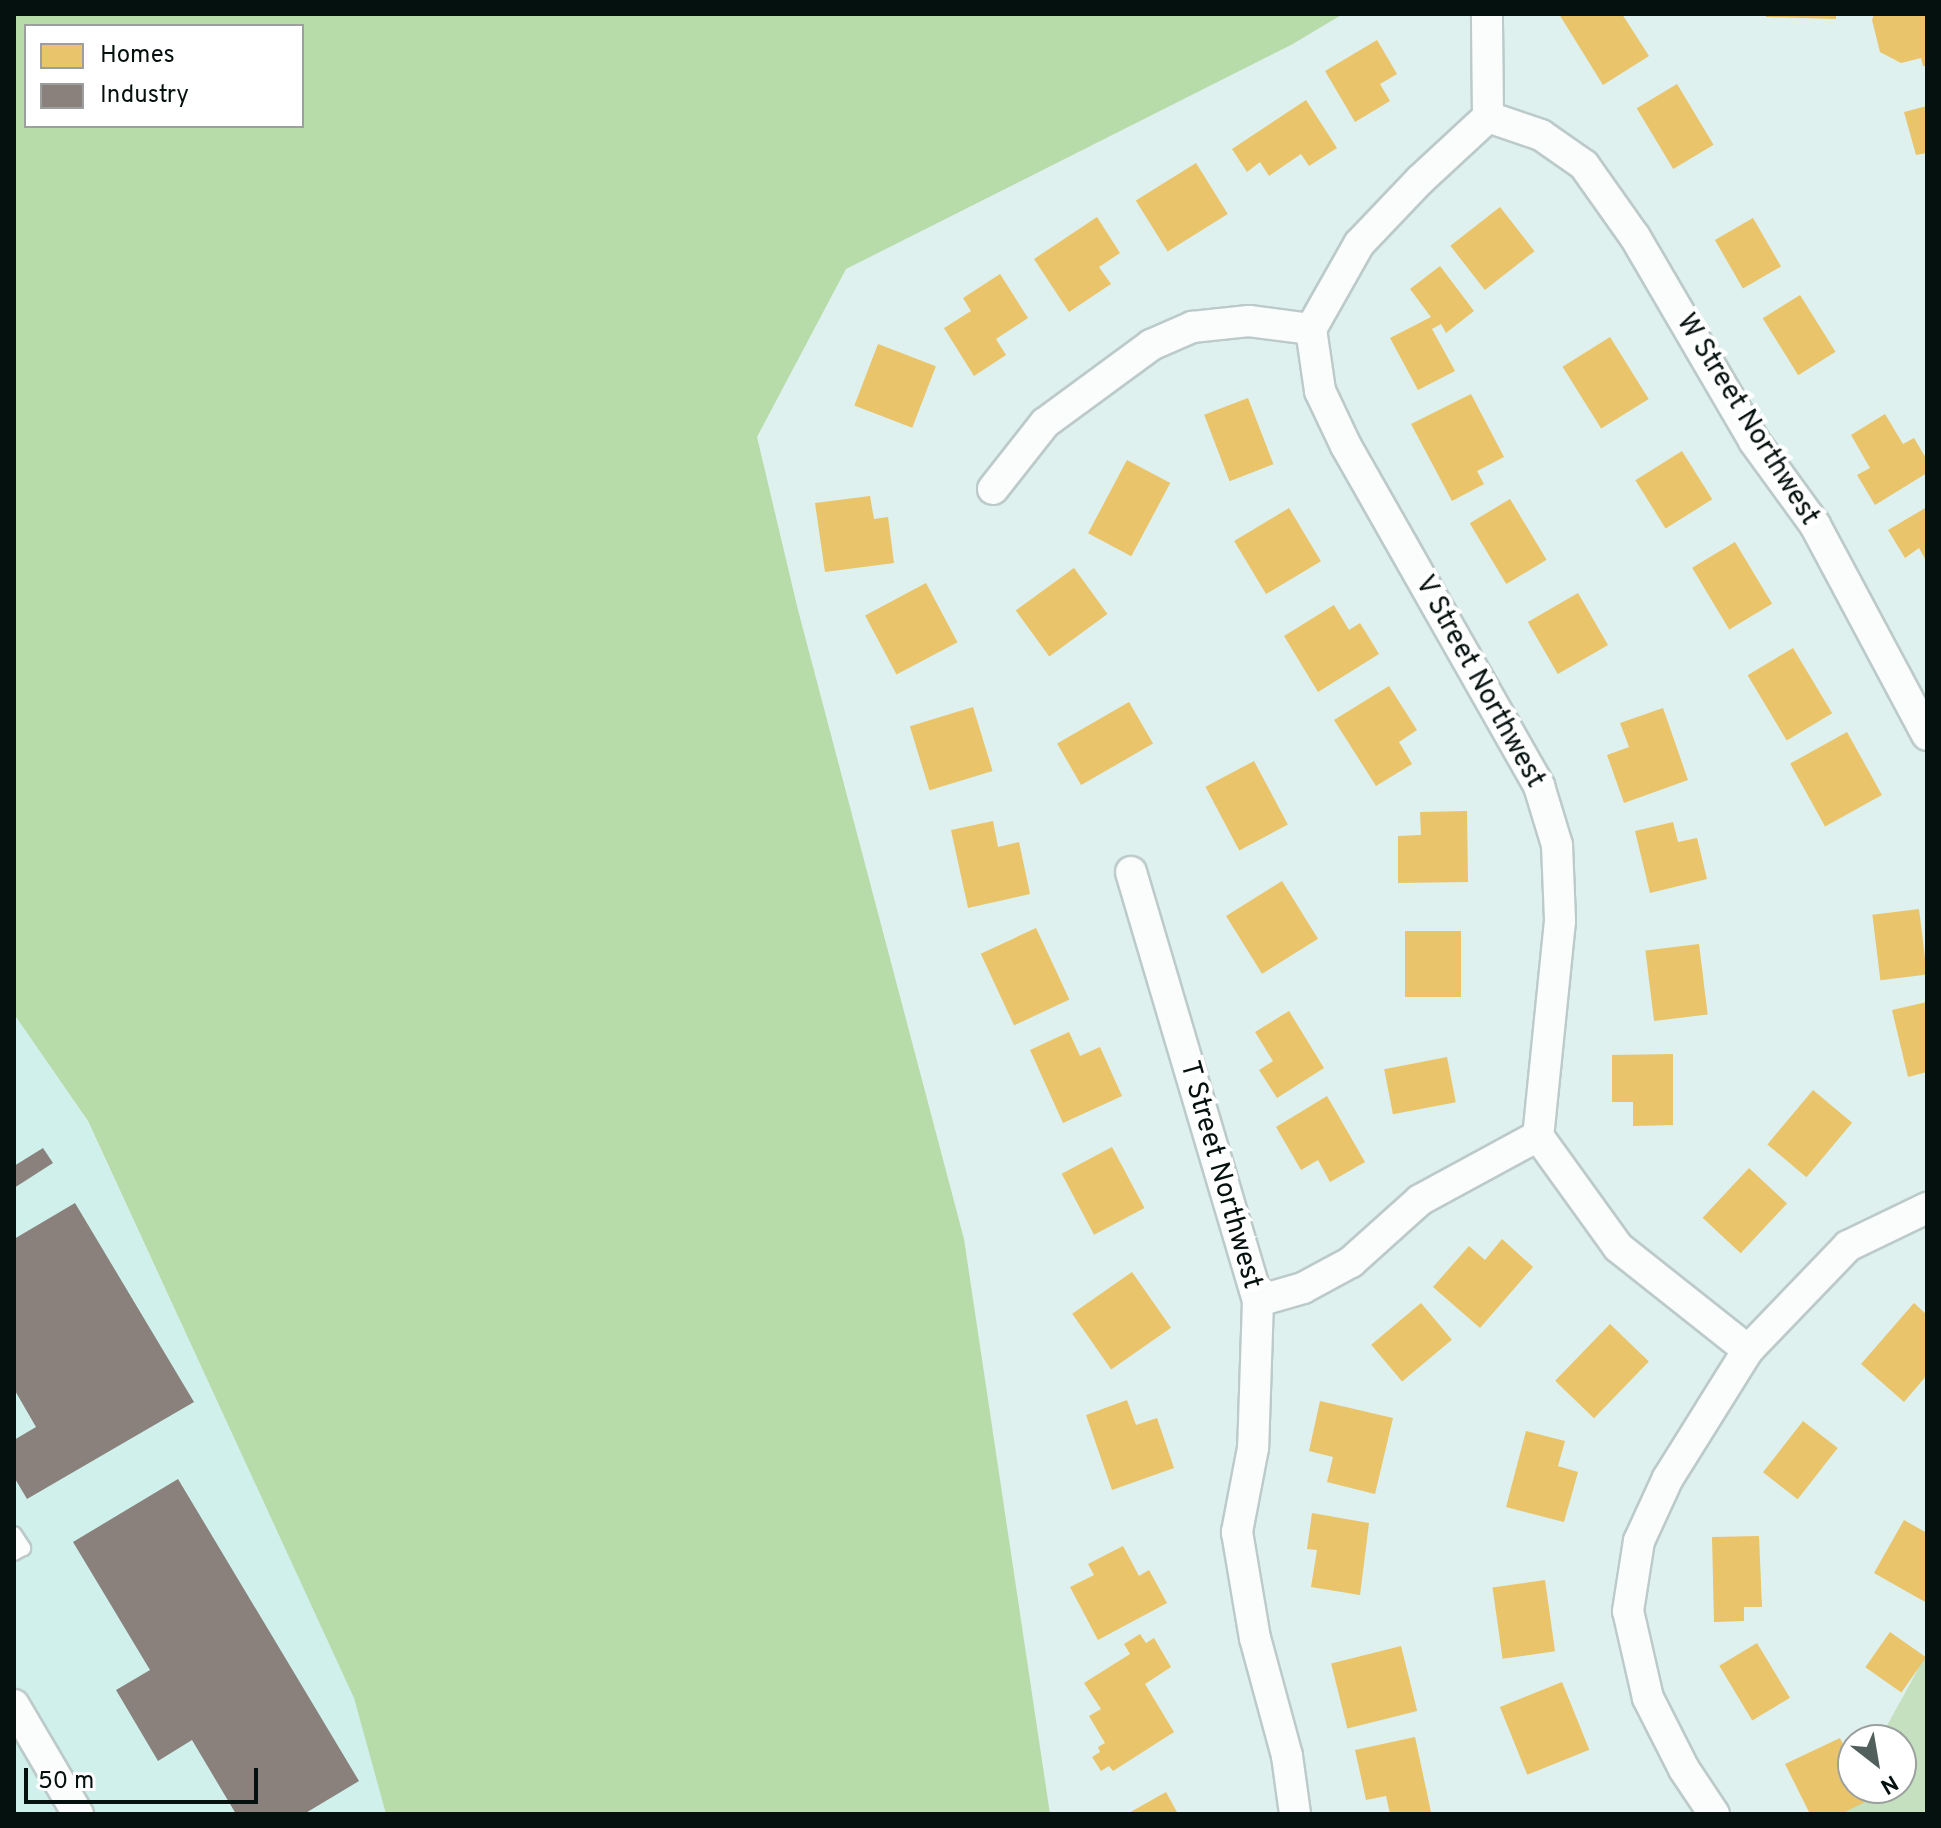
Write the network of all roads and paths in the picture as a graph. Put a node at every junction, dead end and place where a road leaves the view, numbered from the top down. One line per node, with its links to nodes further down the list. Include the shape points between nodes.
1 (1487, 14): 2 (street)
2 (1488, 117): 3 (street, via 1359,244); 5 (street, W Street Northwest, via 1541,135 1584,165 1635,237 1754,441 1815,525)
3 (1311, 329): 4 (street, via 1249,321 1192,327 1151,345 1045,423); 7 (street, V Street Northwest, via 1320,391 1346,446 1539,786 1557,845 1560,921)
4 (993, 489)
5 (1927, 735)
6 (1131, 872): 9 (street, T Street Northwest)
7 (1538, 1136): 9 (street, via 1420,1200 1351,1262 1303,1288); 10 (street, via 1618,1247)
8 (1927, 1208): 10 (street, via 1848,1246)
9 (1258, 1301): 15 (street, T Street Northwest, via 1253,1448 1237,1532)
10 (1748, 1350): 16 (street, via 1668,1478 1639,1541 1628,1611 1648,1698)
11 (14, 1534): 12 (lane, via 23,1548)
12 (14, 1553)
13 (14, 1705): 14 (street)
14 (78, 1814)
15 (1295, 1814)
16 (1714, 1814)

